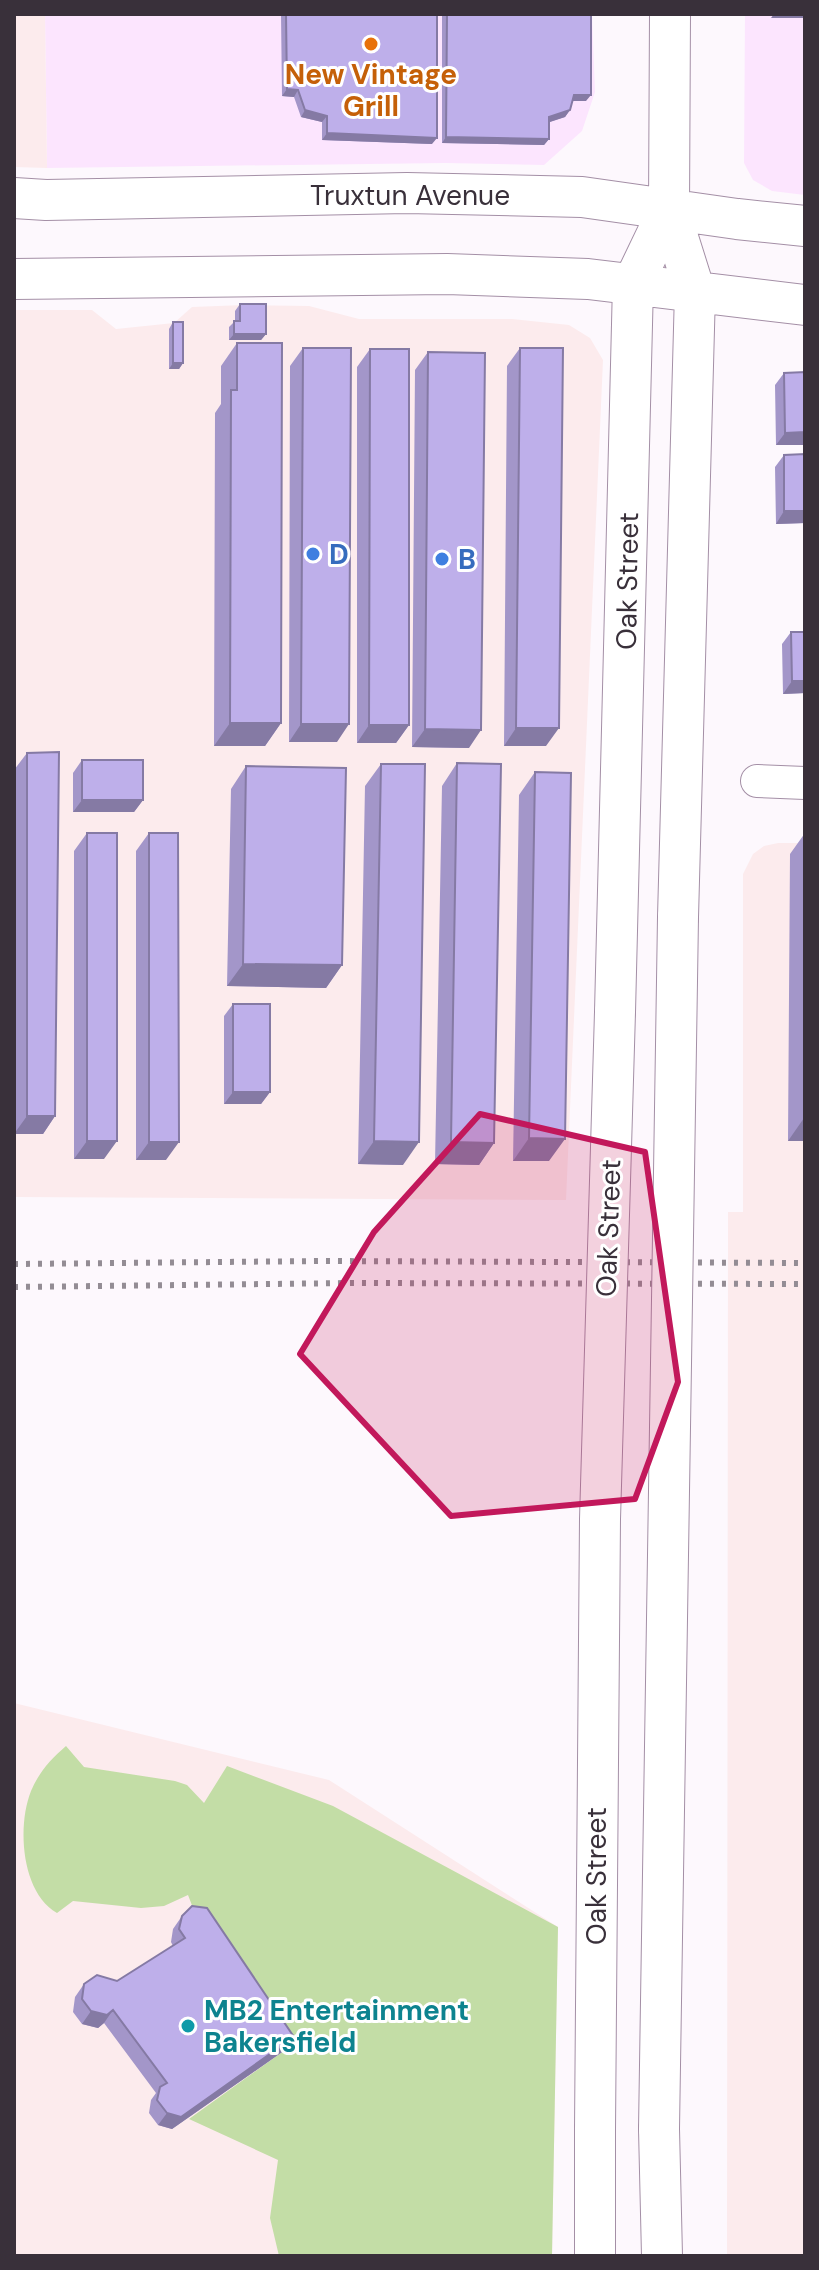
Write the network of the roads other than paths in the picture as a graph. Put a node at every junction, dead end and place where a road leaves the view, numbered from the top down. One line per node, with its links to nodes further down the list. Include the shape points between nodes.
1 (670, 14): 3 (main road, Oak Street)
2 (14, 198): 3 (main road, Truxtun Avenue, via 423,193 582,197)
3 (669, 209): 4 (main road, Truxtun Avenue); 6 (main road, Oak Street); 7 (main road, Oak Street)
4 (805, 226)
5 (14, 279): 6 (main road, via 447,274)
6 (633, 284): 7 (main road); 11 (main road, Oak Street, bridge, via 600,1519)
7 (695, 292): 8 (main road); 12 (main road, Oak Street, bridge, via 665,1697)
8 (805, 305)
9 (757, 781): 10 (street)
10 (805, 783)
11 (595, 2256)
12 (662, 2256)

